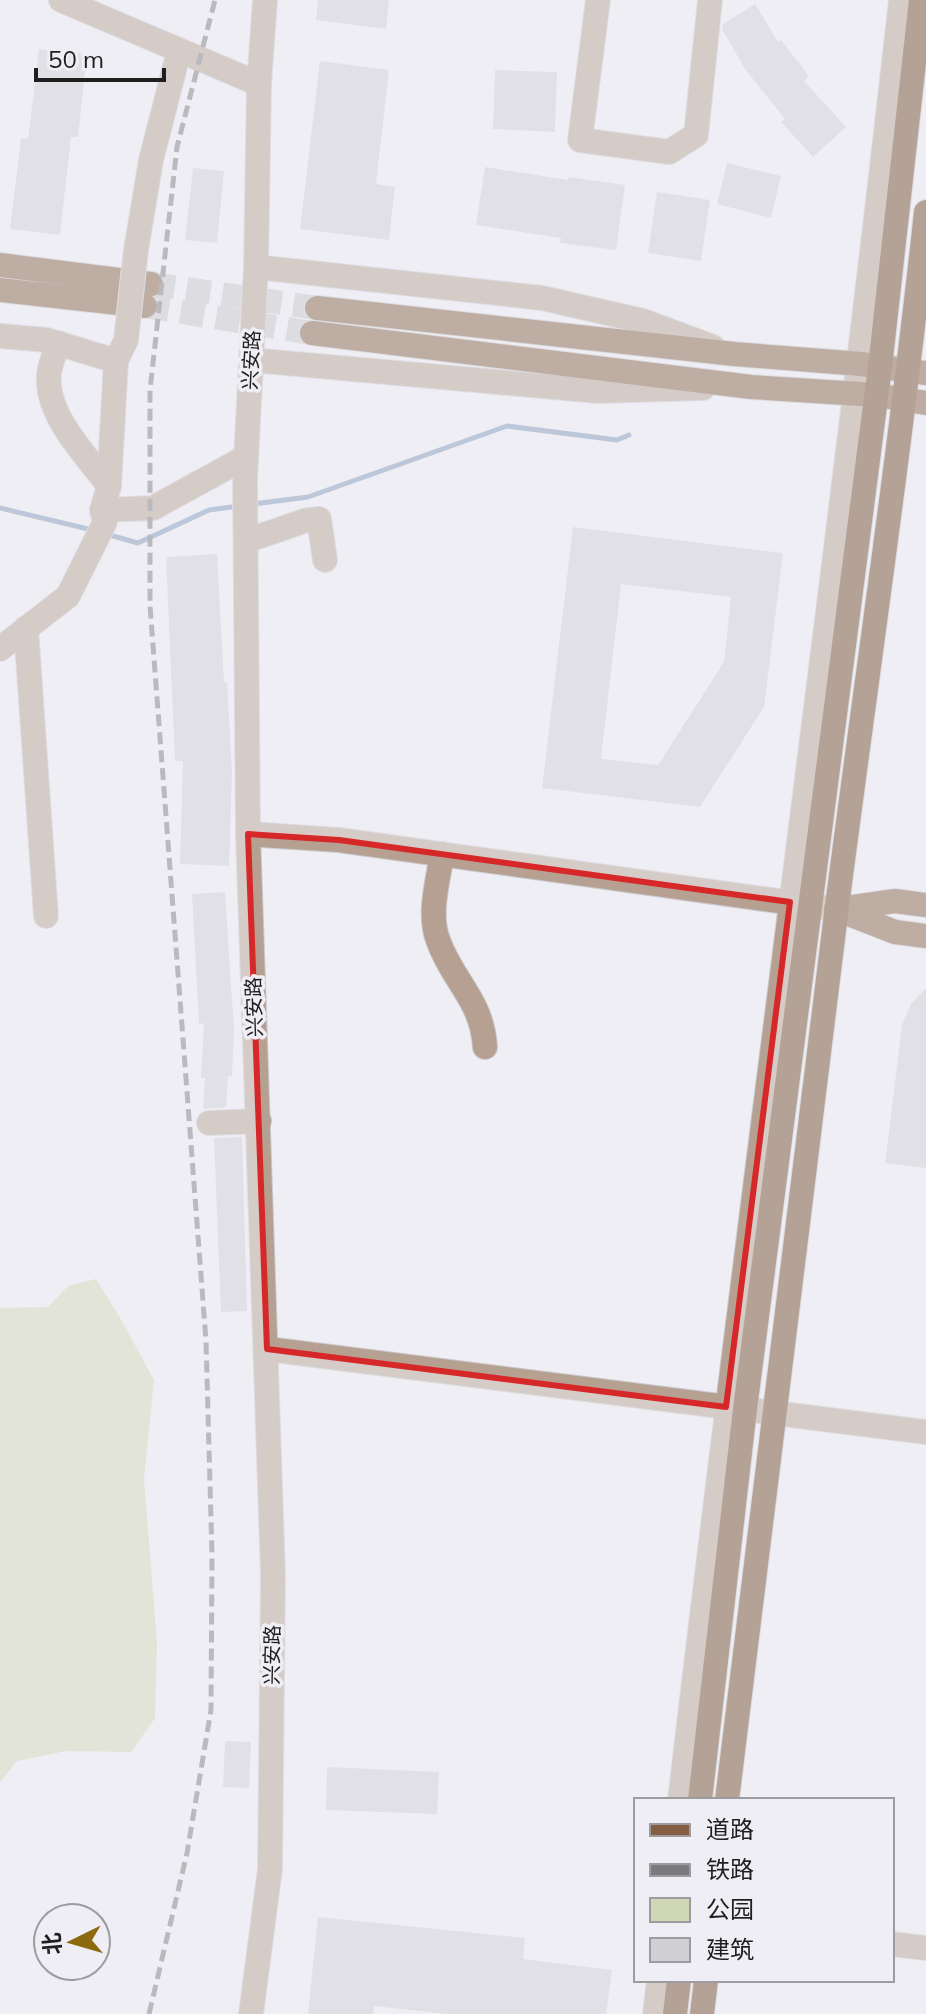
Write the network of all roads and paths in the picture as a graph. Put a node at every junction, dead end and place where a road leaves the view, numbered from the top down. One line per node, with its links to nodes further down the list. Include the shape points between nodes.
1 (61, 0): 7 (street)
2 (265, 0): 8 (street, 兴安路)
3 (598, 0): 4 (street, via 580,140 669,152 696,135)
4 (710, 0)
5 (901, 0): 20 (street)
6 (921, 0): 20 (highway)
7 (179, 51): 8 (street); 17 (street, bridge, via 151,160)
8 (259, 84): 11 (street, 兴安路)
9 (926, 212): 21 (highway)
10 (0, 265): 12 (main road, via 148,295)
11 (256, 267): 18 (street, via 542,298 643,321); 19 (street, 兴安路)
12 (0, 290)
13 (317, 308): 18 (main road)
14 (312, 333): 22 (main road)
15 (0, 336): 16 (street)
16 (58, 343): 17 (street); 26 (street, via 49,374 56,414)
17 (121, 350): 26 (street)
18 (734, 354): 20 (main road)
19 (251, 360): 22 (street, via 598,391); 25 (street, 兴安路)
20 (870, 365): 21 (main road); 23 (highway)
21 (917, 372): 24 (highway)
22 (751, 387): 23 (main road)
23 (866, 394): 24 (main road); 34 (highway)
24 (914, 401): 36 (highway)
25 (246, 468): 27 (street); 28 (street, 兴安路)
26 (109, 486): 27 (street)
27 (101, 524): 30 (street, via 68,596)
28 (246, 536): 29 (street, via 319,519); 32 (street, 兴安路)
29 (325, 560)
30 (26, 628): 31 (street); 37 (street)
31 (0, 649)
32 (248, 834): 33 (street); 40 (street, 兴安路)
33 (442, 854): 34 (street); 39 (street, via 434,914 437,938 483,1024)
34 (799, 904): 36 (street); 43 (highway)
35 (926, 905): 36 (main road, via 895,901)
36 (836, 909): 38 (main road, via 895,932); 44 (highway)
37 (46, 916)
38 (926, 936)
39 (485, 1047)
40 (259, 1121): 41 (street); 42 (street, 兴安路)
41 (209, 1123)
42 (267, 1349): 43 (street); 54 (street, 兴安路, via 273,1575 270,1869)
43 (735, 1408): 44 (street); 46 (street); 47 (highway)
44 (773, 1413): 45 (street); 48 (highway)
45 (926, 1432)
46 (680, 1798)
47 (700, 1798)
48 (727, 1798)
49 (894, 1944): 50 (street)
50 (926, 1948)
51 (659, 1982): 55 (street)
52 (679, 1982): 56 (highway)
53 (706, 1982): 57 (highway)
54 (251, 2014)
55 (655, 2014)
56 (675, 2014)
57 (702, 2014)

